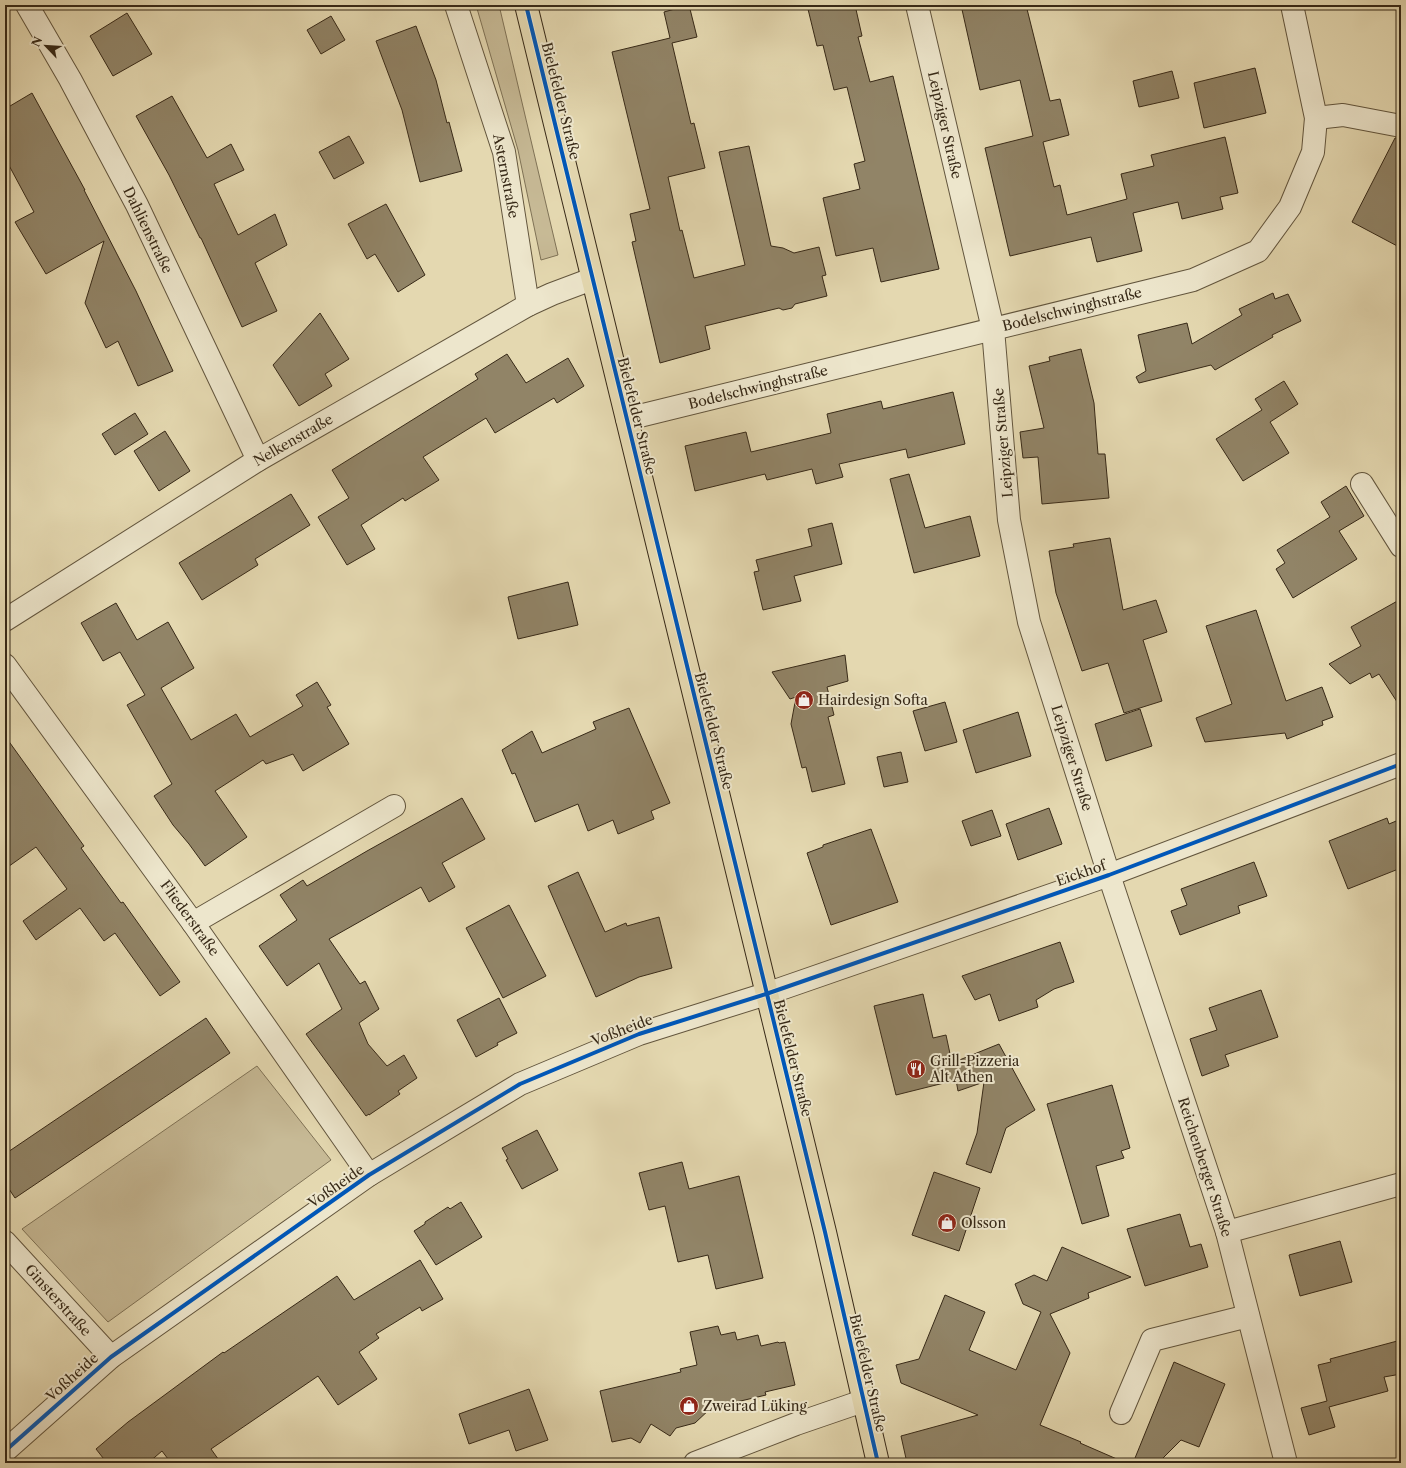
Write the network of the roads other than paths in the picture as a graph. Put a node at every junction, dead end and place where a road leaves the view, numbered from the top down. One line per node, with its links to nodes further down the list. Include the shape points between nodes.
1 (26, 5): 12 (street, Dahlienstraße, via 70,79 137,205)
2 (456, 5): 9 (street, Asternstraße, via 504,152)
3 (526, 5): 8 (main road, Bielefelder Straße)
4 (917, 5): 10 (street, Leipziger Straße)
5 (1292, 5): 6 (street, Bodelschwinghstraße)
6 (1316, 118): 7 (street, via 1343,115); 10 (street, Bodelschwinghstraße, via 1313,152 1290,207 1258,250 1193,280)
7 (1401, 126)
8 (592, 279): 9 (street, Nelkenstraße); 11 (main road, Bielefelder Straße)
9 (528, 305): 12 (street, Nelkenstraße)
10 (993, 329): 11 (street, Bodelschwinghstraße); 19 (street, Leipziger Straße, via 1009,520 1030,622)
11 (627, 419): 21 (main road, Bielefelder Straße)
12 (258, 460): 15 (street, Nelkenstraße)
13 (1362, 484): 14 (street)
14 (1401, 546)
15 (5, 620)
16 (5, 665): 20 (street, Fliederstraße)
17 (1401, 764): 19 (street, Eickhof)
18 (394, 806): 20 (street)
19 (1109, 875): 21 (street, Eickhof); 24 (street, Reichenberger Straße)
20 (193, 922): 22 (street, Fliederstraße)
21 (766, 994): 22 (street, Voßheide, via 639,1034 520,1084); 28 (main road, Bielefelder Straße, via 823,1225)
22 (370, 1175): 27 (street, Voßheide)
23 (1401, 1184): 24 (street)
24 (1226, 1232): 26 (street, Reichenberger Straße)
25 (5, 1242): 27 (street, Ginsterstraße)
26 (1248, 1316): 29 (street, via 1152,1340); 33 (street, Reichenberger Straße)
27 (111, 1357): 30 (street, Voßheide)
28 (862, 1400): 31 (street); 32 (main road, Bielefelder Straße)
29 (1121, 1413)
30 (5, 1451)
31 (694, 1463)
32 (878, 1463)
33 (1286, 1463)

